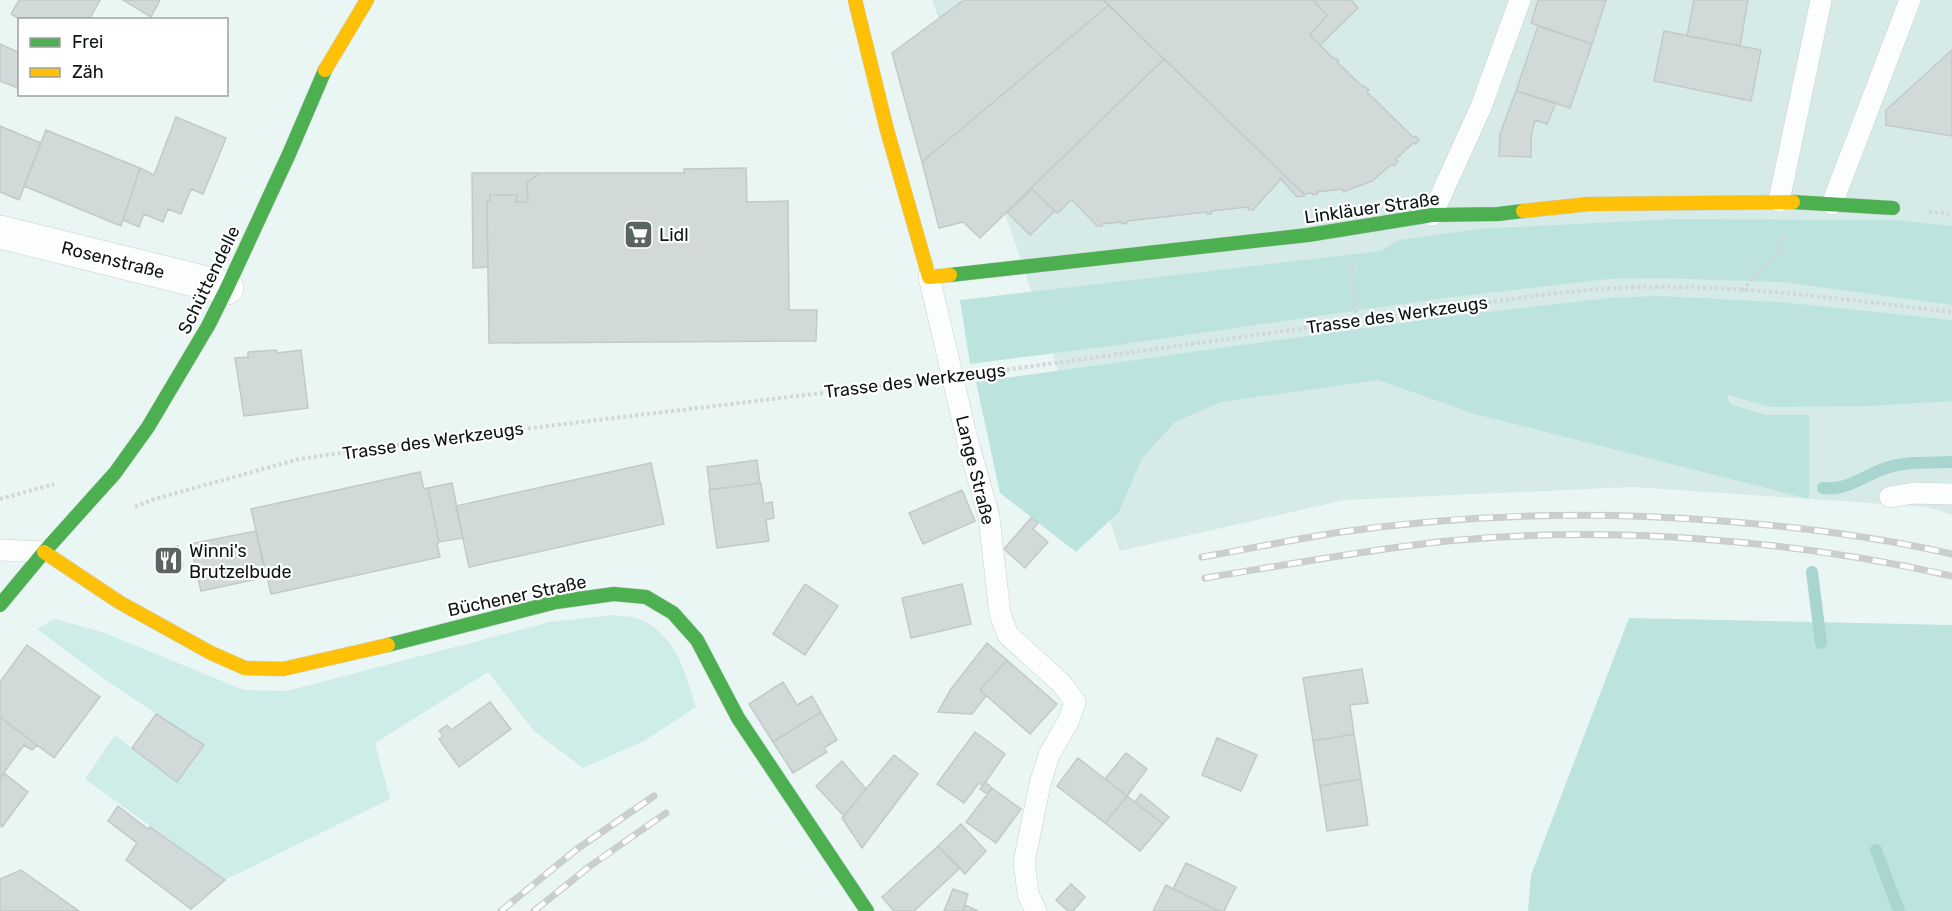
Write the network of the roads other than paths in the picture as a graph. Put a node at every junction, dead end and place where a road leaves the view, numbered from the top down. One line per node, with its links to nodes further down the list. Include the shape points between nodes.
1 (367, 0): 12 (street, Schüttendelle, via 321,77)
2 (855, 0): 11 (street, Lange Straße)
3 (1520, 0): 9 (lane, via 1481,107)
4 (1821, 0): 6 (lane)
5 (1910, 0): 7 (lane)
6 (1779, 201): 7 (street, Linkläuer Straße); 9 (street, Linkläuer Straße, via 1589,204 1498,214)
7 (1832, 204): 8 (street, Linkläuer Straße)
8 (1893, 208)
9 (1432, 215): 11 (street, Linkläuer Straße, via 1308,235)
10 (0, 232): 12 (street, Rosenstraße)
11 (929, 276): 19 (lane, Lange Straße, bridge, via 989,517 1000,614 1008,635 1062,683 1075,702 1049,755 1024,862 1028,894)
12 (227, 288): 16 (street, Schüttendelle, via 148,427 115,473)
13 (1952, 494): 14 (lane)
14 (1890, 497)
15 (0, 550): 16 (lane)
16 (44, 552): 17 (street, Schüttendelle); 18 (street, Büchener Straße, via 119,602 245,668 283,669 556,602 614,594 645,597 673,613 697,640 738,718)
17 (0, 605)
18 (867, 911)
19 (1036, 911)

